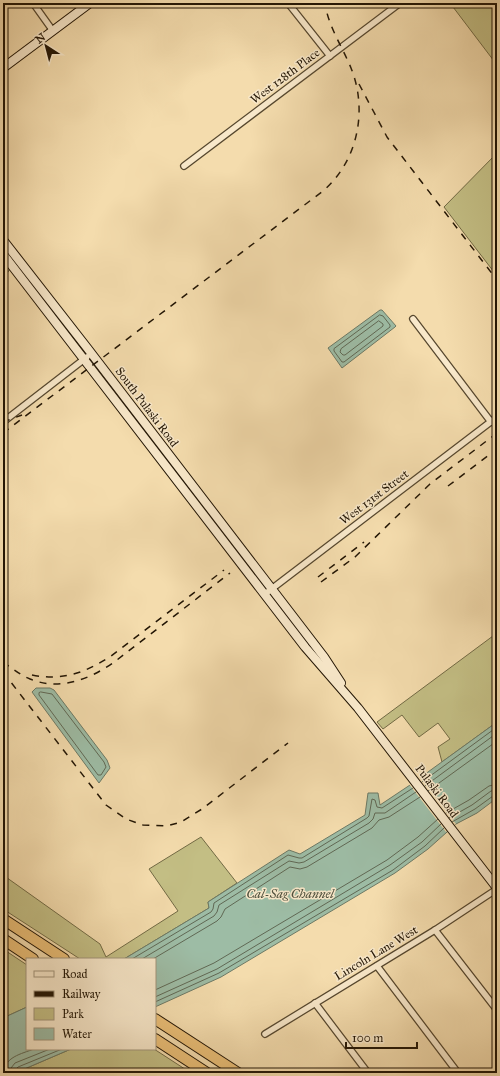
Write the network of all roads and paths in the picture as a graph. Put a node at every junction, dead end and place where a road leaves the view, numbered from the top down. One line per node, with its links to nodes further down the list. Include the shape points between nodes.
1 (33, 3): 5 (street)
2 (90, 3): 5 (main road)
3 (288, 3): 6 (street)
4 (400, 3): 6 (street, West 128th Place)
5 (53, 31): 7 (main road)
6 (330, 56): 8 (street, West 128th Place)
7 (3, 68)
8 (184, 166)
9 (3, 240): 12 (main road, South Pulaski Road)
10 (3, 254): 13 (main road, South Pulaski Road)
11 (412, 319): 16 (street)
12 (92, 354): 13 (street); 17 (main road, South Pulaski Road)
13 (84, 360): 15 (street); 17 (main road, South Pulaski Road)
14 (497, 417): 16 (street, West 131st Street)
15 (3, 422)
16 (491, 422): 17 (street, West 131st Street)
17 (268, 591): 18 (main road, Pulaski Road, via 317,662 358,708)
18 (497, 889): 20 (street, Lincoln Lane West)
19 (3, 919): 22 (highway)
20 (435, 930): 24 (street, Lincoln Lane West); 26 (street)
21 (3, 939): 23 (highway)
22 (61, 957)
23 (32, 958)
24 (377, 966): 25 (street, Lincoln Lane West); 33 (street)
25 (315, 1003): 28 (street, Lincoln Lane West); 32 (street)
26 (497, 1010)
27 (156, 1020): 31 (highway)
28 (265, 1034)
29 (156, 1040): 30 (highway)
30 (207, 1073)
31 (238, 1073)
32 (368, 1073)
33 (458, 1073)

